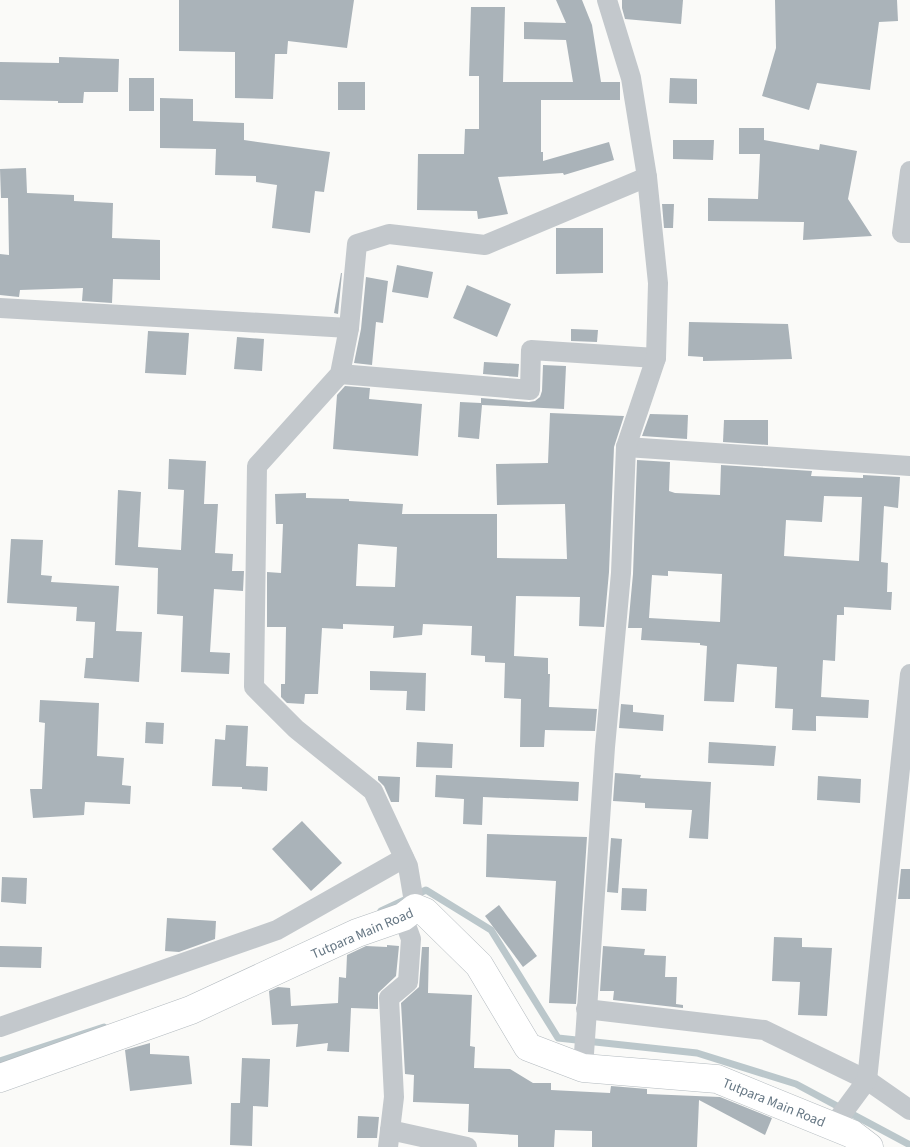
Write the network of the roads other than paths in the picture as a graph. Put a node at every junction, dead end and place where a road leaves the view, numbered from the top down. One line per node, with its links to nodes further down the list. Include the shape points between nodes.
1 (607, 0): 3 (street, via 631,78)
2 (910, 171): 4 (street, via 902,233)
3 (647, 177): 6 (street, via 485,244 388,234 357,244); 7 (street, via 658,283)
4 (910, 233)
5 (0, 308): 6 (street)
6 (349, 328): 8 (street)
7 (656, 358): 8 (street, via 531,350 530,390); 9 (street)
8 (340, 374): 12 (street, via 257,466 254,687 296,729 373,791)
9 (626, 447): 10 (street); 14 (street, via 621,573)
10 (910, 466)
11 (910, 674): 18 (street)
12 (406, 862): 13 (street); 15 (street, via 277,930)
13 (409, 912): 16 (street, Tutpara Main Road, via 425,912 479,965 528,1047); 17 (street, Tutpara Main Road, via 191,1010); 21 (street, via 408,982 389,998 394,1097)
14 (585, 1014): 16 (street); 18 (street, via 764,1030)
15 (0, 1027)
16 (583, 1061): 20 (street, Tutpara Main Road, via 717,1079)
17 (0, 1078)
18 (867, 1080): 19 (street); 20 (street)
19 (910, 1110)
20 (836, 1123): 23 (street, Tutpara Main Road)
21 (389, 1139): 22 (street)
22 (467, 1147)
23 (869, 1147)

